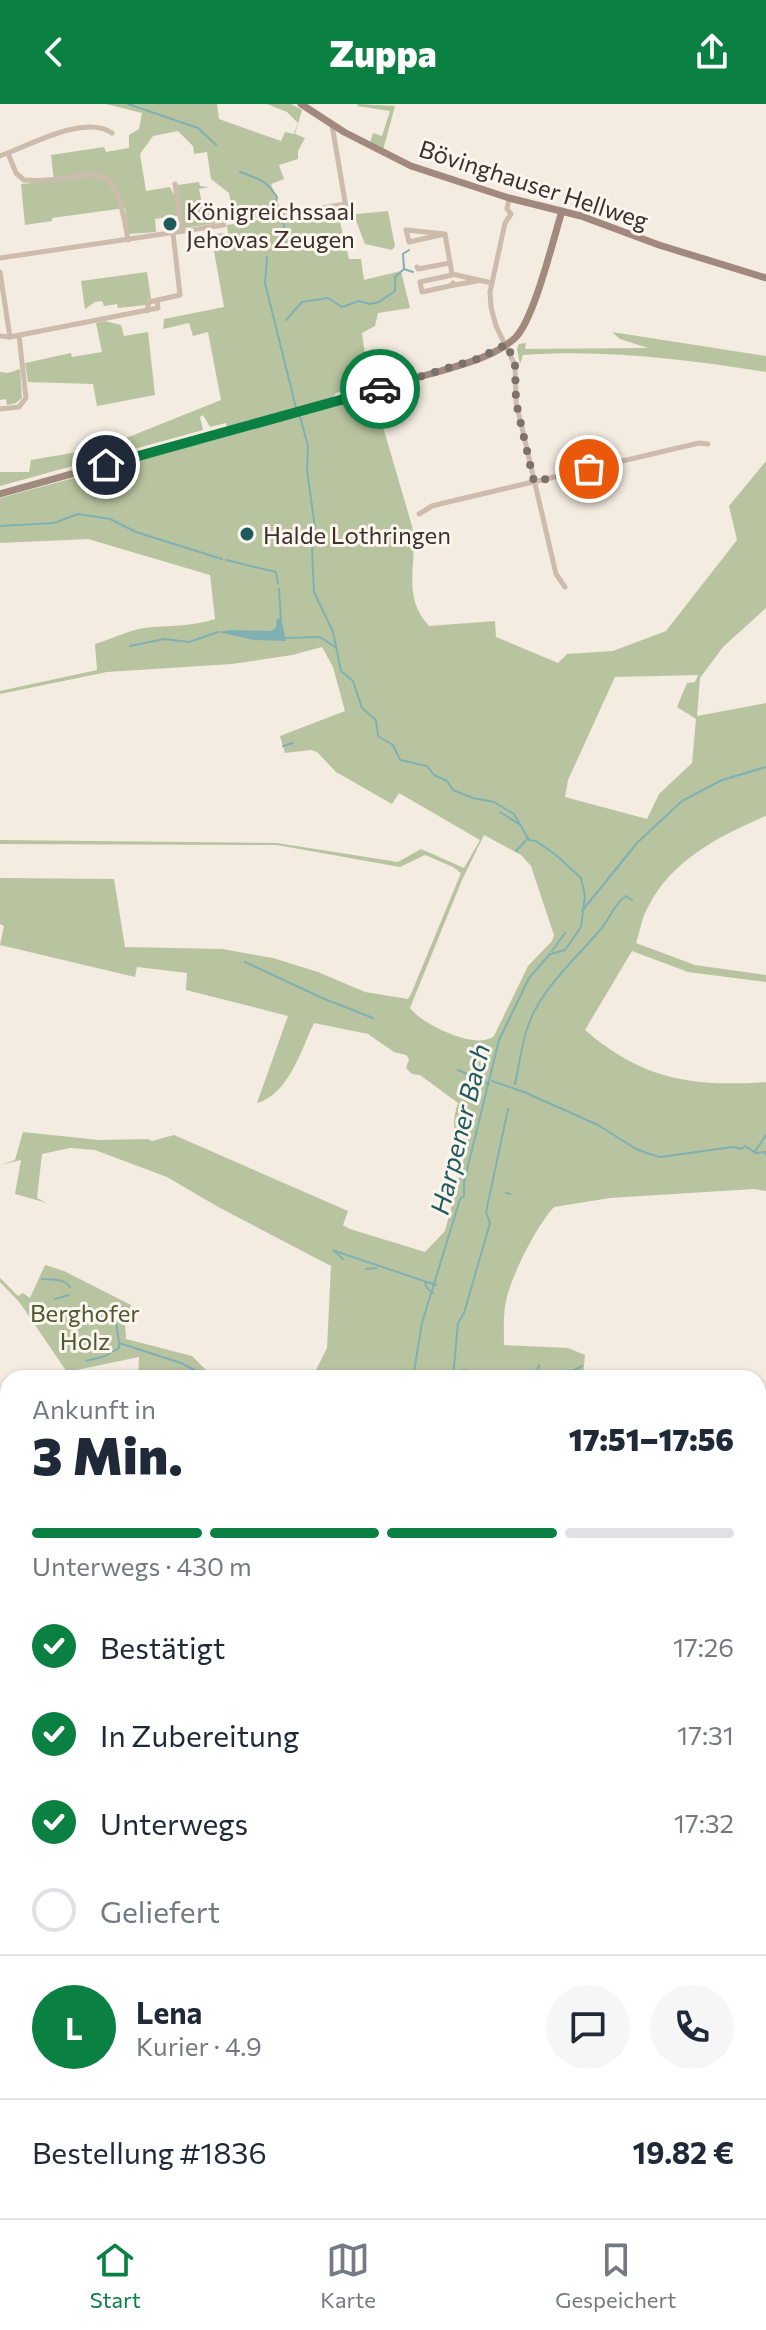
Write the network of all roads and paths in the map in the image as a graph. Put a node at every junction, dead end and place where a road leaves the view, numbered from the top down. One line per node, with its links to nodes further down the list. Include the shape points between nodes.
1 (301, 104): 2 (street, Bövinghauser Hellweg)
2 (332, 125): 7 (street, Bövinghauser Hellweg, via 411,166); 8 (street)
3 (112, 133): 4 (street, via 98,128 64,131)
4 (8, 153): 5 (street); 16 (street, via 24,180 94,173 106,178 121,201)
5 (0, 156)
6 (175, 184): 13 (street)
7 (509, 198): 9 (street, Bövinghauser Hellweg); 24 (street, via 511,214)
8 (345, 204): 10 (street); 11 (street)
9 (562, 211): 22 (street, Bövinghauser Hellweg); 29 (street, via 528,320)
10 (278, 216)
11 (348, 219)
12 (224, 225): 13 (street)
13 (182, 231): 14 (street)
14 (173, 233): 16 (street); 26 (street, via 180,295 157,300 158,308 147,311)
15 (445, 234): 15 (street, via 436,232 406,230 409,242); 18 (street)
16 (128, 240): 17 (street)
17 (0, 258)
18 (450, 263): 19 (street); 21 (street)
19 (417, 267)
20 (0, 272): 28 (street)
21 (452, 275): 23 (street); 25 (street); 25 (street, via 420,282 422,292)
22 (766, 278)
23 (479, 280): 24 (street); 25 (street)
24 (492, 283): 29 (street, via 493,317)
25 (454, 285)
26 (19, 335): 28 (street); 30 (street, via 27,392 19,407)
27 (0, 336): 28 (street)
28 (10, 337)
29 (507, 344): 32 (street); 33 (street, via 451,368)
30 (0, 409)
31 (708, 444): 32 (street)
32 (534, 482): 34 (street, via 432,506); 35 (street, via 556,574)
33 (0, 494)
34 (419, 514)
35 (565, 587)

